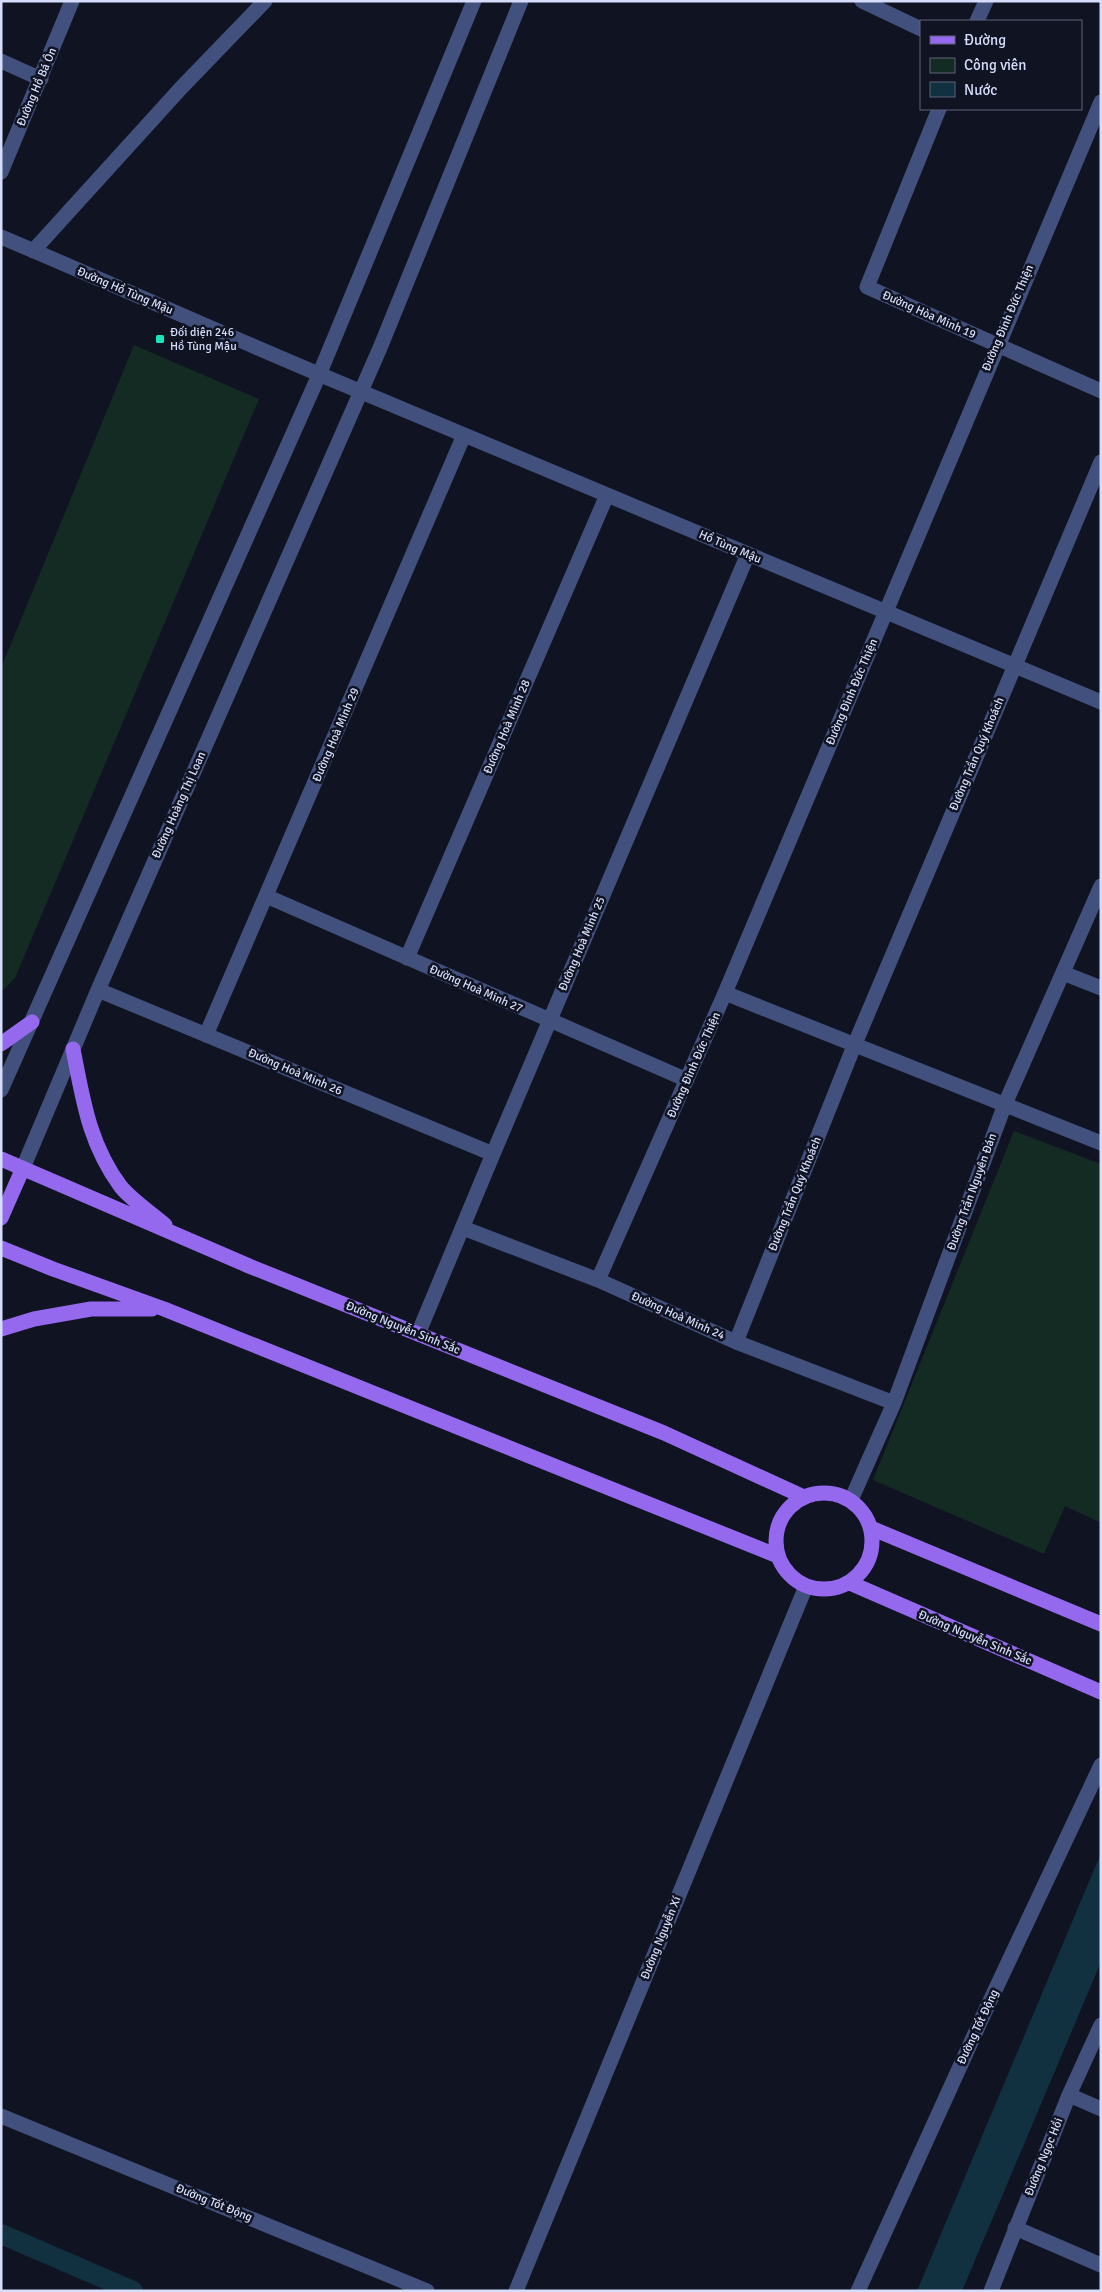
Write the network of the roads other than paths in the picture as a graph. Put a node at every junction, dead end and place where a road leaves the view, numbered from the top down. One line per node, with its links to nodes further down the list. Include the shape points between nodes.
1 (72, 1): 10 (street, Đường Hồ Bá Ôn)
2 (264, 1): 15 (street)
3 (474, 1): 17 (street)
4 (521, 1): 19 (street, Đường Hoàng Thị Loan)
5 (862, 1): 8 (street)
6 (986, 1): 7 (street)
7 (977, 20)
8 (920, 29)
9 (1, 61): 10 (street)
10 (41, 79): 13 (street, Đường Hồ Bá Ôn)
11 (1101, 102): 16 (street, Đường Đinh Đức Thiện)
12 (939, 110): 16 (street, Đường Hòa Minh 19, via 867,287)
13 (1, 172)
14 (1, 237): 15 (street, Đường Hồ Tùng Mậu)
15 (33, 251): 17 (street, Đường Hồ Tùng Mậu)
16 (997, 345): 18 (street, Đường Hòa Minh 19); 24 (street, Đường Đinh Đức Thiện)
17 (319, 375): 19 (street, Đường Hồ Tùng Mậu); 35 (street)
18 (1101, 391)
19 (360, 392): 20 (street, Hồ Tùng Mậu); 32 (street, Đường Hoàng Thị Loan)
20 (464, 436): 22 (street, Hồ Tùng Mậu); 28 (street, Đường Hoà Minh 29)
21 (1101, 462): 25 (street, Đường Trần Quý Khoách)
22 (607, 495): 23 (street, Hồ Tùng Mậu); 29 (street, Đường Hoà Minh 28)
23 (748, 554): 24 (street, Hồ Tùng Mậu); 34 (street, Đường Hoà Minh 25)
24 (884, 614): 25 (street, Hồ Tùng Mậu); 33 (street, Đường Đinh Đức Thiện)
25 (1014, 666): 26 (street, Hồ Tùng Mậu); 38 (street, Đường Trần Quý Khoách)
26 (1101, 702)
27 (1101, 886): 30 (street, Đường Trần Nguyên Đán)
28 (266, 896): 29 (street, Đường Hoà Minh 27); 36 (street, Đường Hoà Minh 29)
29 (407, 958): 34 (street, Đường Hoà Minh 27)
30 (1063, 973): 31 (street); 42 (street, Đường Trần Nguyên Đán)
31 (1101, 988)
32 (98, 990): 36 (street, Đường Hoà Minh 26); 39 (street, Đường Hoàng Thị Loan)
33 (725, 993): 38 (street); 40 (street, Đường Đinh Đức Thiện)
34 (549, 1021): 40 (street, Đường Hoà Minh 27); 44 (street, Đường Hoà Minh 25)
35 (32, 1022): 37 (main road); 41 (street)
36 (206, 1035): 44 (street, Đường Hoà Minh 26)
37 (1, 1044)
38 (854, 1046): 42 (street); 55 (street, Đường Trần Quý Khoách)
39 (73, 1049): 46 (street, Đường Hoàng Thị Loan); 49 (main road, via 83,1102 98,1152 122,1188)
40 (687, 1080): 51 (street, Đường Đinh Đức Thiện)
41 (1, 1090)
42 (1005, 1104): 43 (street); 56 (street, Đường Trần Nguyên Đán)
43 (1101, 1143)
44 (492, 1154): 48 (street, Đường Hoà Minh 25)
45 (1, 1159): 46 (main road, Đường Nguyễn Sinh Sắc)
46 (23, 1168): 47 (main road, Đường Hoàng Thị Loan); 49 (main road, Đường Nguyễn Sinh Sắc)
47 (1, 1218)
48 (463, 1228): 51 (street, Đường Hoà Minh 24); 54 (street, Đường Hoà Minh 25)
49 (176, 1234): 54 (main road, Đường Nguyễn Sinh Sắc)
50 (1, 1248): 52 (main road)
51 (598, 1280): 55 (street, Đường Hoà Minh 24)
52 (164, 1309): 53 (main road, via 91,1308); 60 (main road)
53 (1, 1329)
54 (418, 1334): 57 (main road, Đường Nguyễn Sinh Sắc, via 664,1433)
55 (736, 1342): 56 (street, Đường Hoà Minh 24)
56 (894, 1404): 58 (street, Đường Trần Nguyên Đán)
57 (804, 1497): 58 (main road, via 820,1492); 60 (main road, via 783,1515 776,1535)
58 (851, 1500): 59 (main road, via 867,1518)
59 (871, 1528): 61 (main road, via 872,1547 867,1565); 63 (main road)
60 (778, 1556): 62 (main road, via 784,1569)
61 (850, 1583): 62 (main road, via 828,1590); 64 (main road, Đường Nguyễn Sinh Sắc)
62 (806, 1586): 73 (street, Đường Nguyễn Xí)
63 (1101, 1624)
64 (1101, 1692)
65 (1101, 1765): 74 (street, Đường Tốt Động)
66 (1101, 2025): 67 (street, Đường Ngọc Hồi)
67 (1070, 2095): 68 (street); 70 (street, Đường Ngọc Hồi)
68 (1101, 2109)
69 (1, 2116): 72 (street, Đường Tốt Động)
70 (1015, 2228): 71 (street); 75 (street, Đường Ngọc Hồi)
71 (1101, 2264)
72 (427, 2291)
73 (516, 2291)
74 (858, 2291)
75 (991, 2291)

